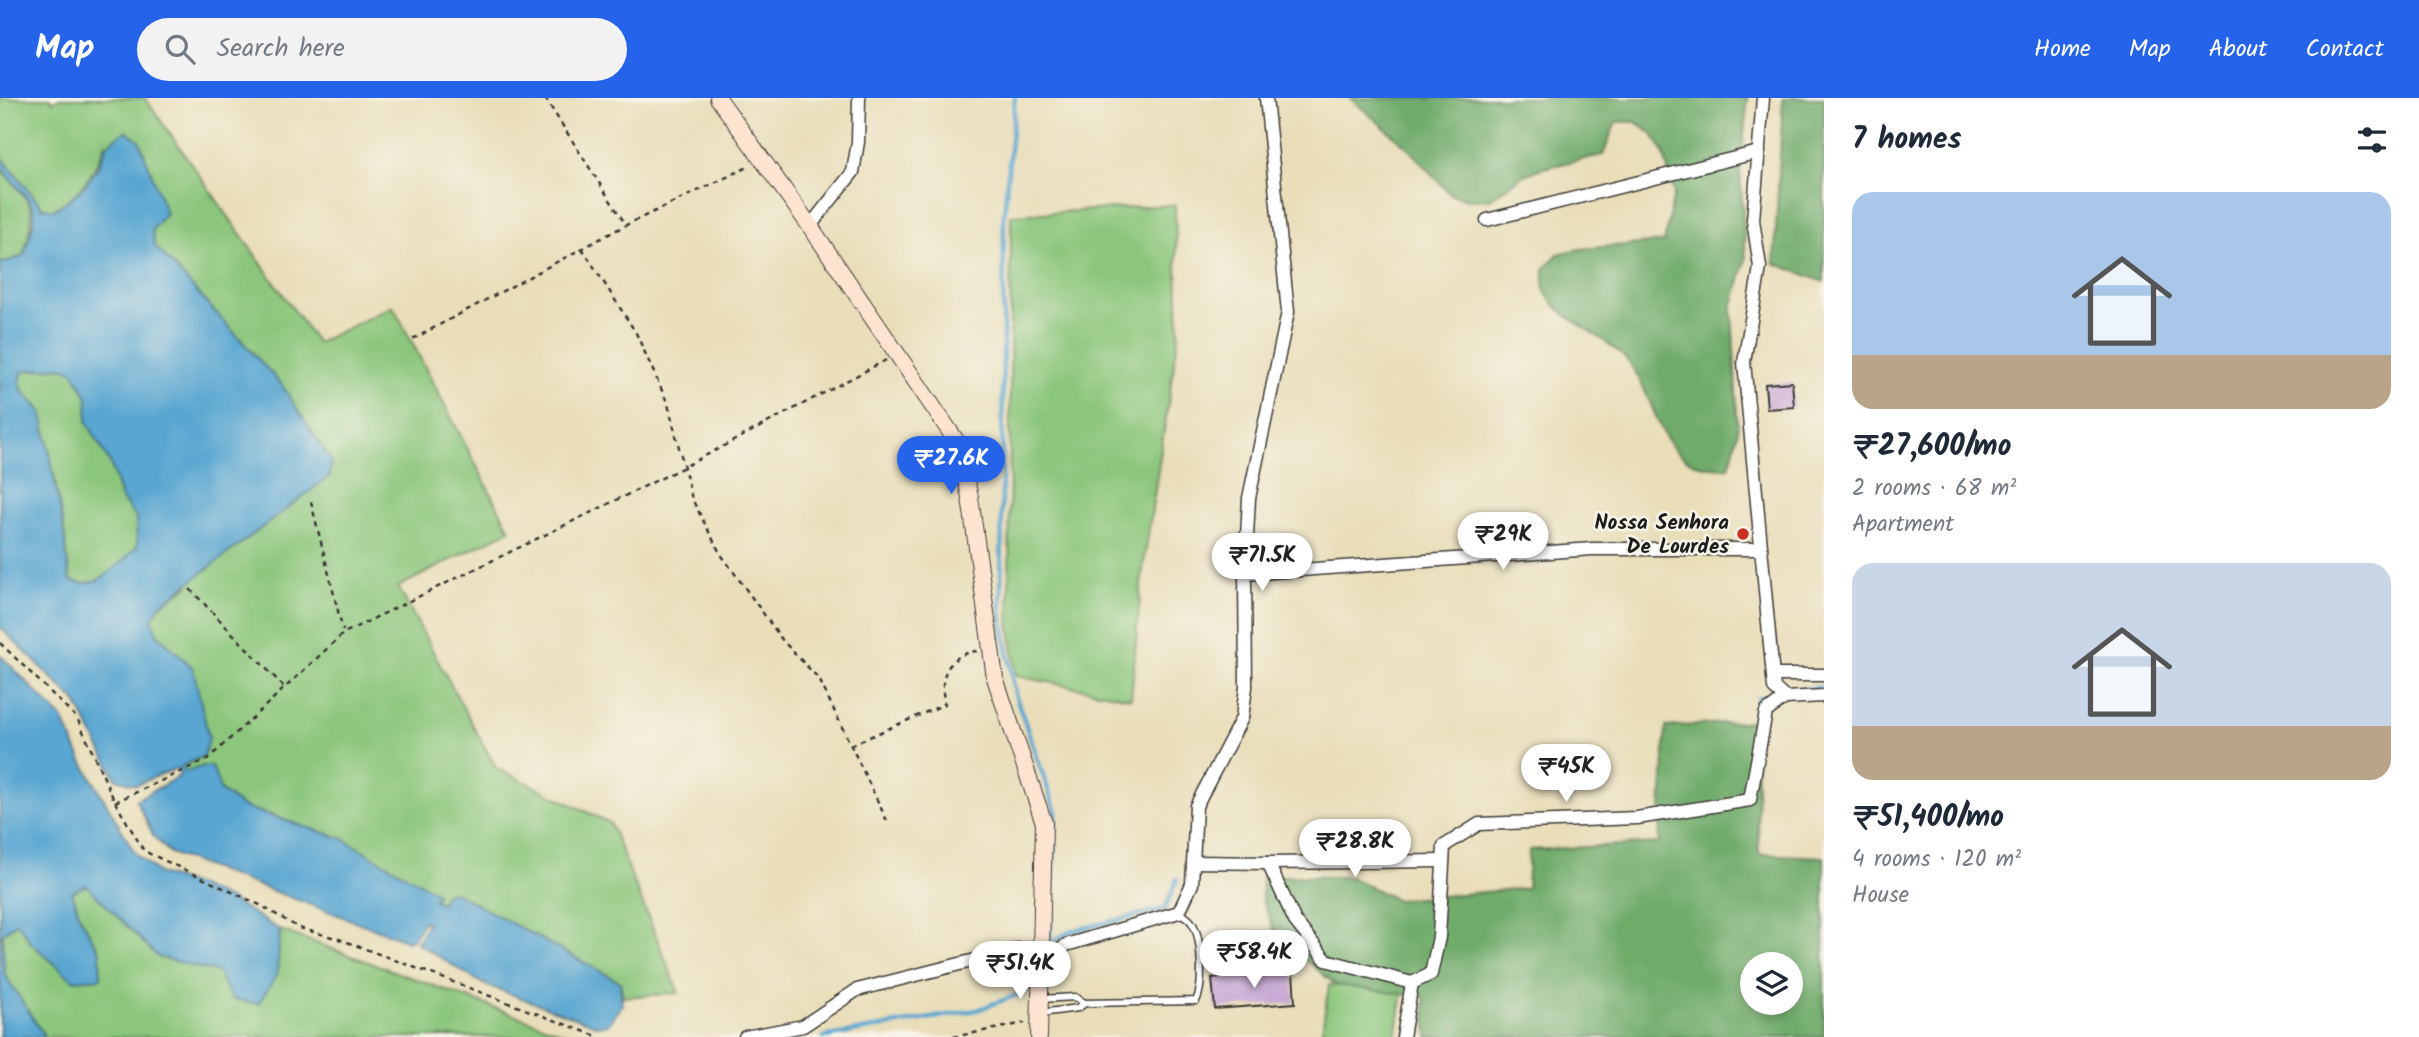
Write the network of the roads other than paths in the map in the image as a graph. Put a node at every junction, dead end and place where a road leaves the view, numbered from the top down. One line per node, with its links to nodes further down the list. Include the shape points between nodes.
1 (718, 98): 7 (street)
2 (859, 98): 7 (street, via 853,172)
3 (1266, 98): 9 (street, via 1288,312 1249,498)
4 (1763, 98): 5 (street)
5 (1759, 152): 6 (street); 8 (street, via 1753,219 1760,267 1744,362)
6 (1487, 220)
7 (810, 226): 18 (street, via 957,442 970,497 995,678 1044,823)
8 (1760, 549): 9 (street, via 1592,549); 11 (street)
9 (1245, 573): 15 (street, via 1242,718 1196,806)
10 (1824, 674): 11 (street)
11 (1773, 676): 13 (street, via 1774,688)
12 (1824, 696): 13 (street)
13 (1785, 698): 14 (street, via 1766,712 1750,800 1637,818 1479,824 1444,846)
14 (1443, 861): 16 (street); 19 (street, via 1439,937 1431,974)
15 (1194, 862): 16 (street); 17 (street, via 1192,884)
16 (1268, 863): 19 (street, via 1295,921 1326,960)
17 (1179, 912): 18 (street, via 1066,945); 20 (lane, via 1192,921 1198,935 1201,991 1196,1000)
18 (1040, 959): 21 (street); 22 (street, via 1019,949 857,990 803,1026)
19 (1412, 983): 24 (street)
20 (1085, 1003): 21 (lane, via 1078,1008); 21 (lane, via 1075,997)
21 (1039, 1011): 23 (street)
22 (745, 1037)
23 (1039, 1037)
24 (1404, 1037)

